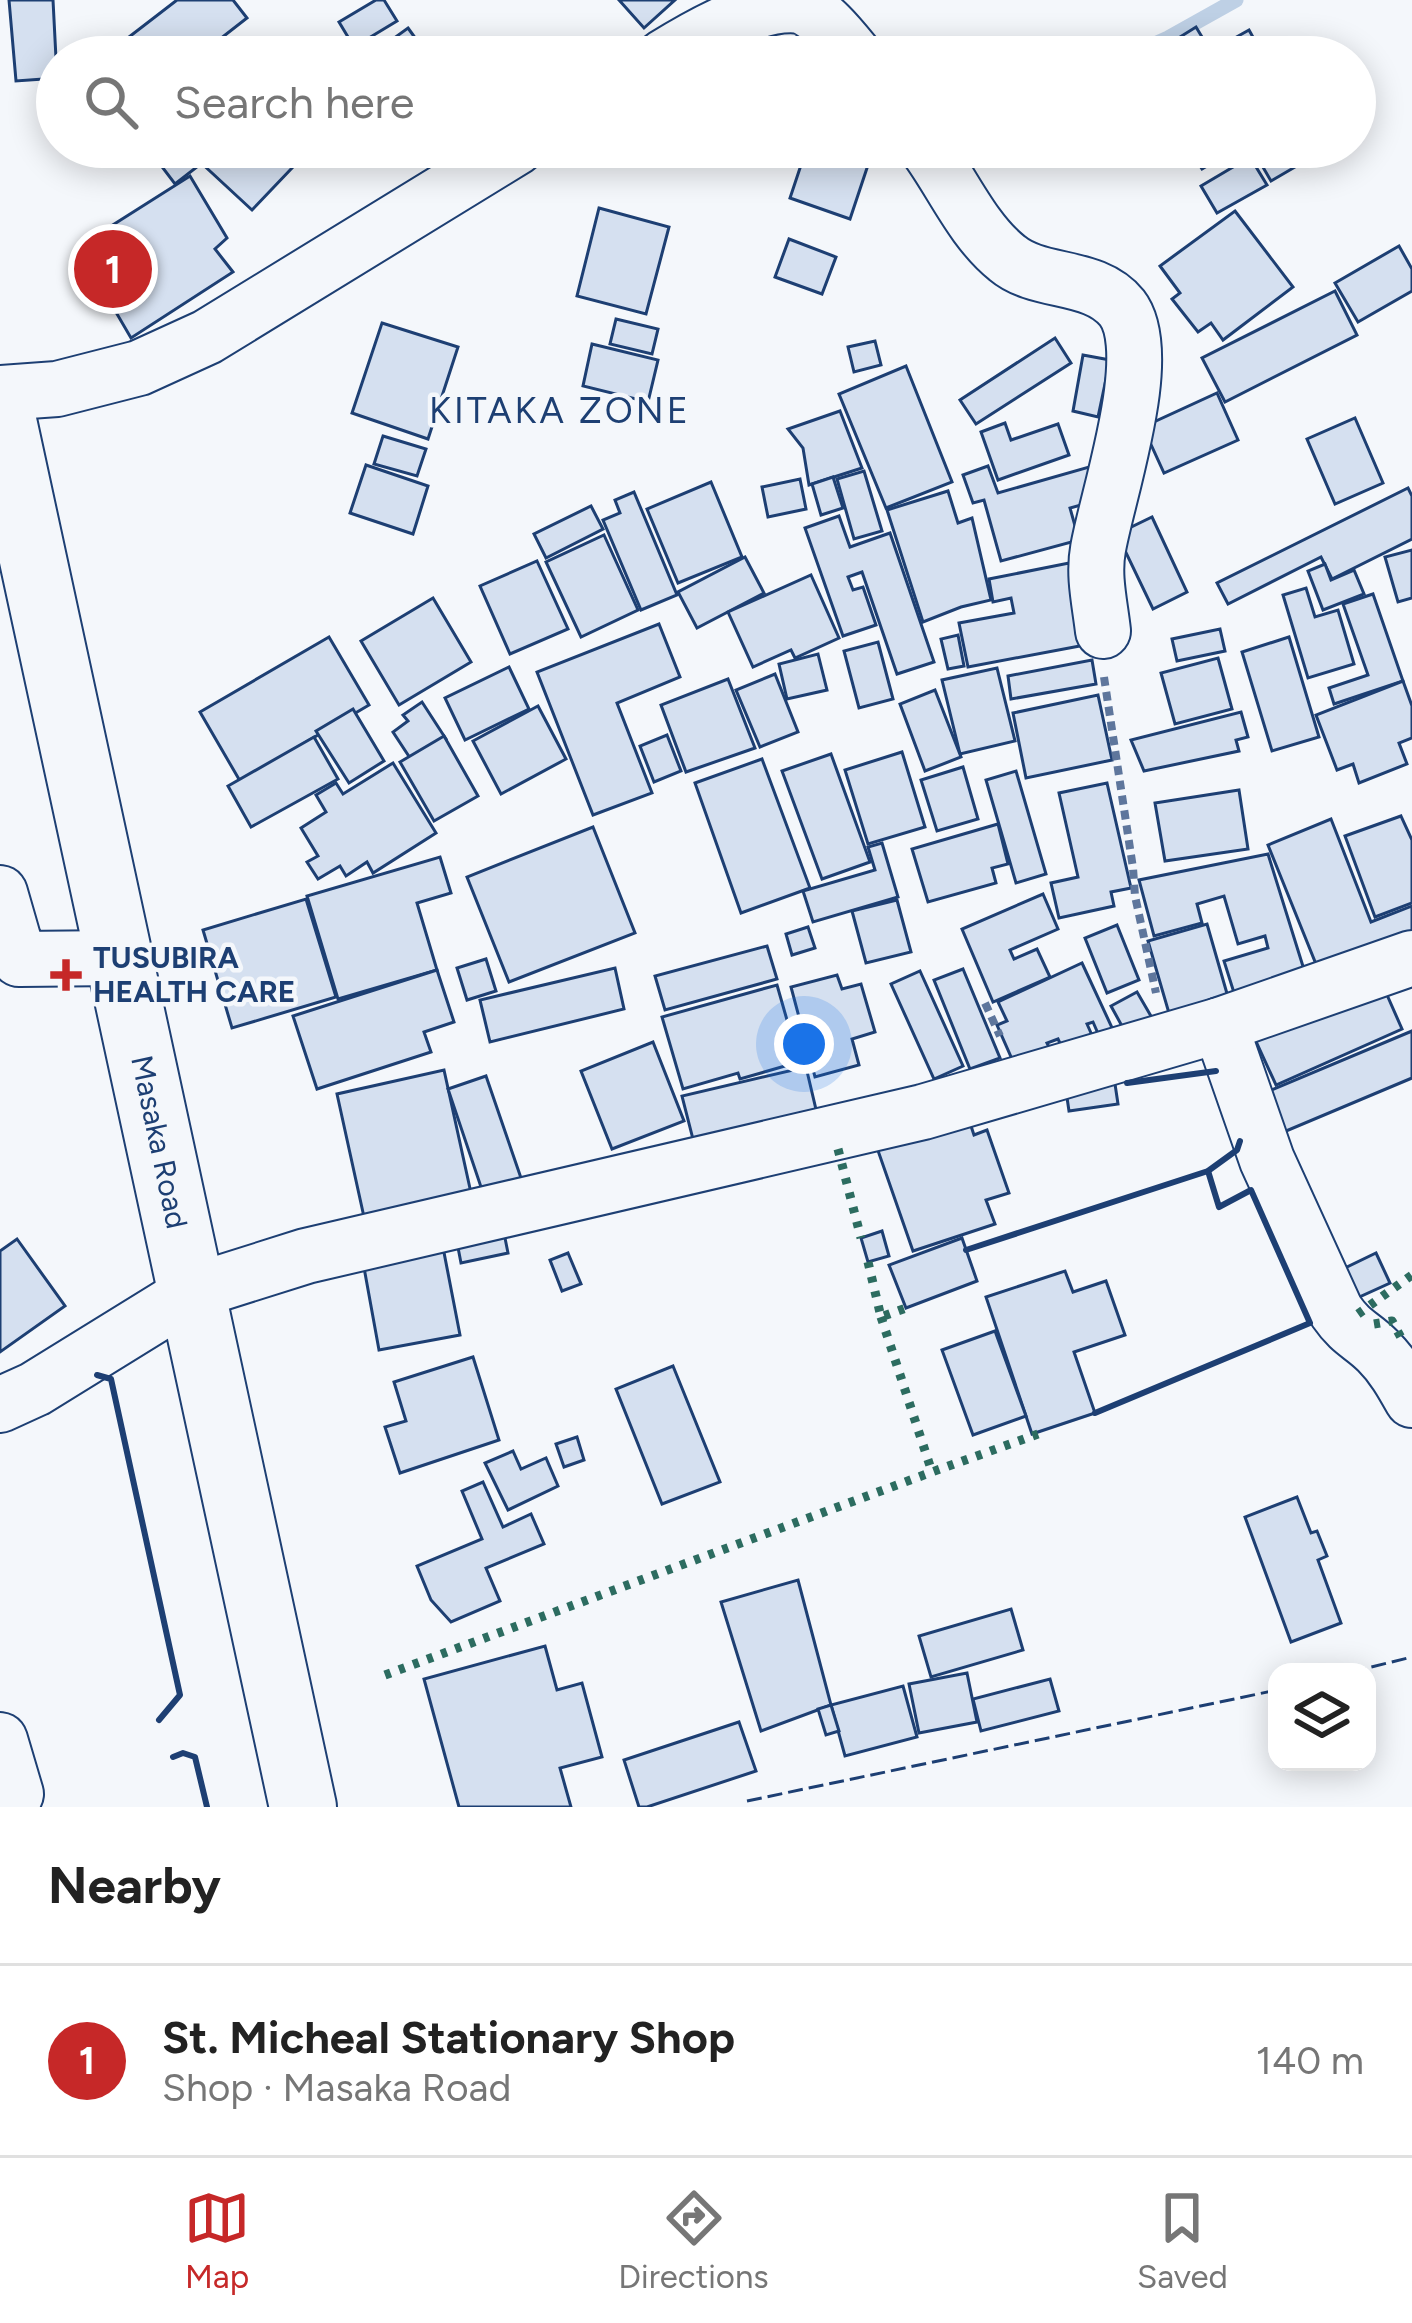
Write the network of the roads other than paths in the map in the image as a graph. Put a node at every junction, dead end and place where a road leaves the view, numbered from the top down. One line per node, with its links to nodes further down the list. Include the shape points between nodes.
1 (698, 36): 2 (street, via 784,1 812,11)
2 (836, 36)
3 (483, 168): 5 (street, via 207,337 140,368 57,389)
4 (940, 168): 8 (street, via 1007,258 1108,296 1132,325 1121,457 1098,550)
5 (0, 392)
6 (0, 407): 7 (main road, Masaka Road)
7 (13, 537): 10 (main road, Masaka Road)
8 (1102, 631)
9 (0, 893): 10 (street, via 19,959)
10 (118, 958): 13 (main road, Masaka Road)
11 (1412, 958): 12 (street)
12 (1220, 1025): 13 (street, via 923,1112 306,1256); 14 (street, via 1267,1160 1336,1311 1397,1373)
13 (192, 1292): 15 (street); 18 (main road, Masaka Road)
14 (1412, 1400)
15 (0, 1405)
16 (0, 1740): 17 (street)
17 (16, 1794)
18 (303, 1807)

